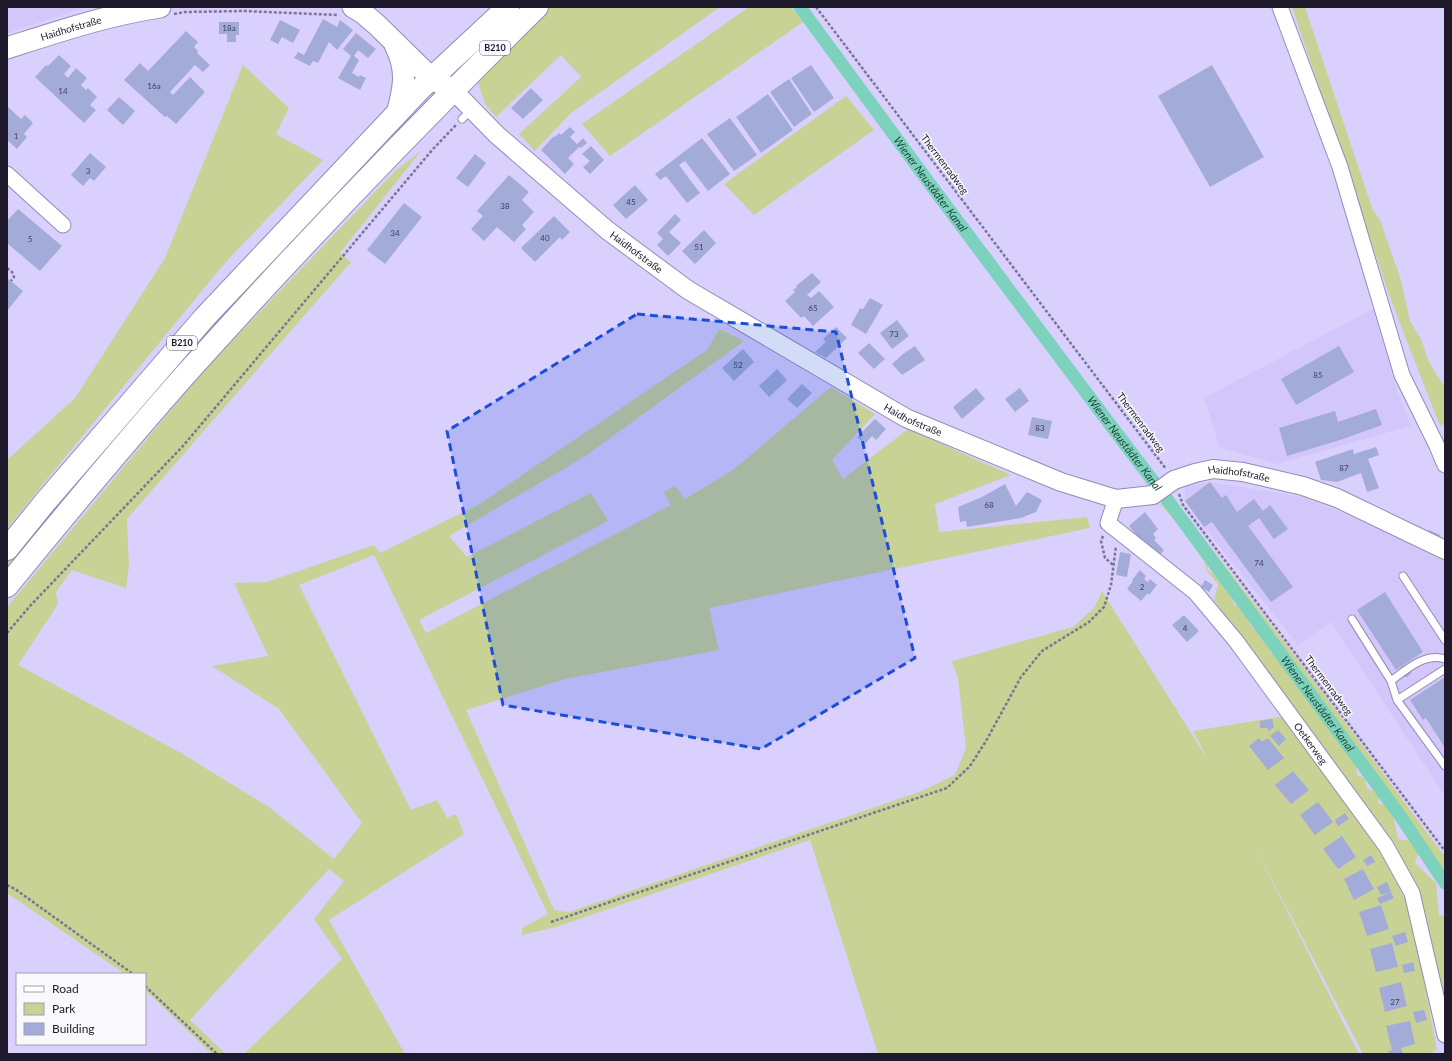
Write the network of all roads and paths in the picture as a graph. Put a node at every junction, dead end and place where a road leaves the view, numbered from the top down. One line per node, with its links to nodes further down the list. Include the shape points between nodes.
1 (376, 7): 10 (main road, Haidhofstraße, via 389,17)
2 (508, 7): 10 (main road, B210)
3 (536, 7): 11 (main road, B210)
4 (816, 7): 19 (path, Thermenradweg)
5 (1280, 7): 18 (street, via 1340,167 1402,375)
6 (165, 11): 7 (path, via 334,14); 9 (main road, Haidhofstraße, via 134,11)
7 (346, 11): 8 (main road, Haidhofstraße, via 363,13)
8 (392, 40): 10 (main road, Haidhofstraße); 12 (main road, Haidhofstraße, via 403,65 404,79 404,90)
9 (7, 48)
10 (436, 74): 11 (main road, Haidhofstraße); 12 (main road, B210)
11 (452, 90): 13 (street, Haidhofstraße); 26 (main road, B210, via 184,376)
12 (397, 114): 22 (main road, B210, via 204,318)
13 (466, 114): 20 (street, Haidhofstraße, via 497,135 607,230 688,290 906,418 1061,482); 28 (path, via 433,149 183,446)
14 (7, 174): 15 (street)
15 (63, 225)
16 (7, 268): 17 (path, via 14,276)
17 (11, 281)
18 (1445, 465)
19 (1164, 487): 20 (street, Haidhofstraße); 23 (street, Haidhofstraße, via 1194,472 1213,469 1243,472 1303,486 1337,498); 35 (path, Thermenradweg, via 1183,505)
20 (1116, 499): 21 (street)
21 (1113, 527): 24 (path); 24 (path, via 1101,541 1105,558); 40 (street, Oetkerweg, via 1195,592 1236,641 1386,846 1412,893)
22 (7, 549)
23 (1445, 550)
24 (1113, 565): 37 (path, via 1112,585 1104,607 1089,622 1042,651 1021,676 970,766 947,788)
25 (1403, 576): 29 (lane)
26 (7, 586)
27 (1352, 619): 32 (lane)
28 (7, 633)
29 (1445, 640)
30 (1445, 659): 32 (lane, via 1437,656 1417,662)
31 (1445, 669): 33 (lane)
32 (1391, 681): 33 (lane)
33 (1397, 700): 34 (lane)
34 (1445, 766)
35 (1445, 851)
36 (7, 885): 38 (path)
37 (552, 922)
38 (132, 973)
39 (146, 987): 41 (path)
40 (1445, 1035)
41 (217, 1054)

